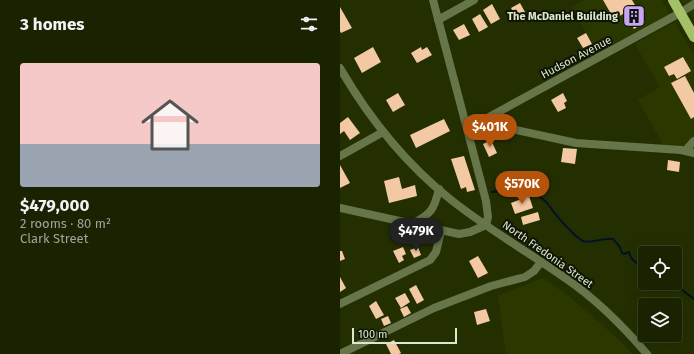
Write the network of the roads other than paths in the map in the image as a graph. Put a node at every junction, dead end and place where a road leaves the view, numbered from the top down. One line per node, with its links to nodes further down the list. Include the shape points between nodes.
1 (433, 0): 6 (street)
2 (474, 0): 6 (street)
3 (673, 0): 5 (main road)
4 (694, 4): 5 (street, Hudson Avenue)
5 (680, 13): 7 (main road); 9 (street, Hudson Avenue)
6 (438, 20): 10 (street)
7 (694, 37)
8 (340, 68): 11 (street, North Fredonia Street)
9 (479, 122): 10 (street, Hudson Avenue); 13 (street, via 576,143)
10 (467, 129): 18 (street, via 487,207)
11 (383, 132): 14 (street); 15 (street, North Fredonia Street)
12 (694, 141): 13 (street)
13 (690, 151)
14 (340, 156)
15 (439, 189): 17 (street, via 436,204 431,212); 18 (street, North Fredonia Street)
16 (340, 208): 17 (street)
17 (412, 224): 19 (street)
18 (486, 225): 19 (street, via 465,233); 20 (street, North Fredonia Street)
19 (441, 231): 21 (street, via 436,252 430,260)
20 (541, 262): 22 (street, via 534,271 524,277 434,308); 23 (street, North Fredonia Street, via 601,306)
21 (340, 304)
22 (340, 354)
23 (647, 354)

